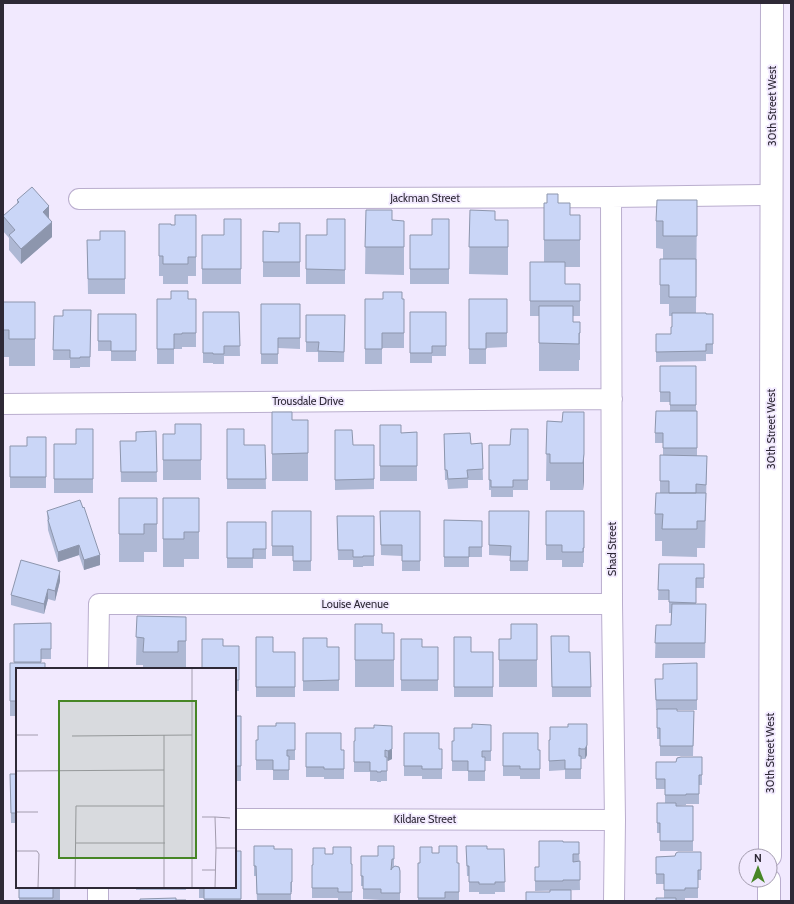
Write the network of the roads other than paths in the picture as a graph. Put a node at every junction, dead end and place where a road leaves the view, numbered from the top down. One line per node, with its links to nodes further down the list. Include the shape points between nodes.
1 (772, 3): 2 (main road, 30th Street West)
2 (771, 195): 3 (street, Jackman Street); 11 (main road, 30th Street West)
3 (611, 197): 4 (street, Jackman Street); 5 (street, Shad Street)
4 (79, 199)
5 (612, 399): 6 (street, Trousdale Drive); 7 (street, Shad Street)
6 (3, 404)
7 (612, 604): 8 (street, Louise Avenue, via 99,604); 10 (street, Shad Street)
8 (98, 668)
9 (236, 819): 10 (street, Kildare Street)
10 (615, 820): 15 (street, Shad Street)
11 (770, 848)
12 (98, 888): 14 (street)
13 (770, 888): 16 (main road)
14 (98, 901)
15 (614, 901)
16 (769, 901)

